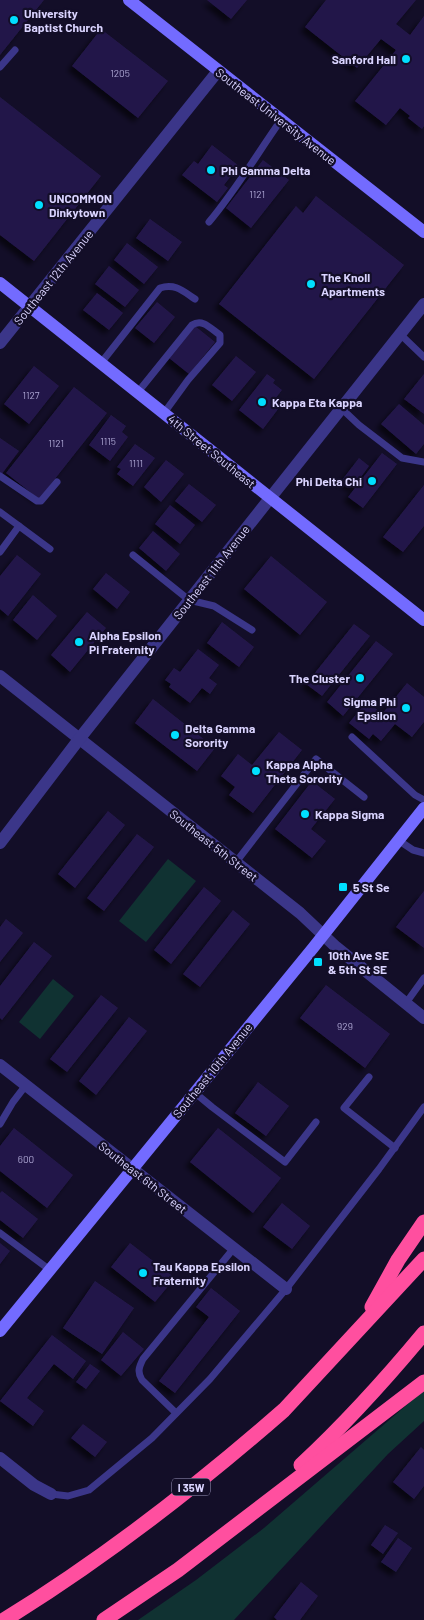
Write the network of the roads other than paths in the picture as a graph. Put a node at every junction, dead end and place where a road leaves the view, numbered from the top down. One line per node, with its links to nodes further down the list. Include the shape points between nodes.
1 (129, 0): 4 (main road, Southeast University Avenue)
2 (15, 50): 3 (lane)
3 (0, 67)
4 (218, 71): 5 (main road, Southeast University Avenue); 11 (street, Southeast 12th Avenue)
5 (281, 120): 6 (lane); 7 (main road, Southeast University Avenue)
6 (209, 222)
7 (424, 232)
8 (0, 283): 11 (main road, 4th Street Southeast)
9 (195, 299): 15 (lane, via 176,286 160,288)
10 (424, 304): 12 (street, Southeast 11th Avenue)
11 (30, 306): 13 (street, Southeast 12th Avenue); 15 (main road, 4th Street Southeast)
12 (400, 334): 14 (lane); 17 (street, Southeast 11th Avenue)
13 (0, 343)
14 (424, 357)
15 (101, 363): 16 (main road, 4th Street Southeast)
16 (138, 392): 18 (main road, 4th Street Southeast); 18 (lane, via 192,325 202,322 220,335 220,343)
17 (341, 408): 19 (lane, via 402,458); 22 (street, Southeast 11th Avenue)
18 (164, 413): 22 (main road, 4th Street Southeast)
19 (424, 462)
20 (0, 476): 21 (lane, via 37,501 41,501)
21 (57, 482)
22 (270, 498): 28 (street, Southeast 11th Avenue); 29 (main road, 4th Street Southeast)
23 (0, 512): 24 (lane)
24 (19, 526): 25 (lane); 26 (lane)
25 (50, 549)
26 (0, 552)
27 (133, 555): 28 (lane)
28 (189, 600): 30 (lane, via 214,606); 33 (street, Southeast 11th Avenue)
29 (424, 620)
30 (252, 630)
31 (0, 676): 33 (street, Southeast 5th Street)
32 (352, 737): 35 (lane)
33 (80, 738): 38 (street, Southeast 11th Avenue); 40 (street, Southeast 5th Street)
34 (364, 797): 40 (lane, via 316,759)
35 (424, 800)
36 (424, 808): 37 (main road, Southeast 10th Avenue)
37 (398, 840): 39 (lane); 41 (main road, Southeast 10th Avenue)
38 (0, 843)
39 (424, 853)
40 (236, 862): 41 (street, Southeast 5th Street, via 300,913)
41 (322, 935): 43 (street, Southeast 5th Street); 48 (main road, Southeast 10th Avenue)
42 (424, 978): 43 (lane)
43 (406, 1003): 44 (street, Southeast 5th Street)
44 (424, 1018)
45 (0, 1065): 47 (street, Southeast 6th Street)
46 (369, 1077): 52 (lane, via 344,1108)
47 (26, 1085): 51 (lane); 53 (street, Southeast 6th Street)
48 (194, 1092): 50 (lane, via 285,1162); 53 (main road, Southeast 10th Avenue)
49 (424, 1107): 52 (lane)
50 (316, 1122)
51 (0, 1124)
52 (395, 1148): 59 (lane)
53 (132, 1168): 56 (street, Southeast 6th Street); 58 (main road, Southeast 10th Avenue)
54 (424, 1222): 60 (highway, via 398,1260)
55 (0, 1233): 58 (lane)
56 (234, 1248): 59 (street, Southeast 6th Street); 64 (lane, via 140,1364 142,1380)
57 (424, 1259): 60 (highway, I 35W)
58 (50, 1270): 61 (main road, Southeast 10th Avenue)
59 (286, 1289): 64 (lane, via 210,1379)
60 (359, 1330): 68 (highway, I 35W, via 284,1410 224,1461 134,1531)
61 (0, 1332)
62 (424, 1333): 67 (highway, via 331,1438)
63 (424, 1382): 67 (highway)
64 (176, 1413): 66 (lane, via 152,1438 89,1490 68,1496)
65 (0, 1458): 66 (street)
66 (51, 1494)
67 (239, 1522): 69 (highway, via 178,1570)
68 (4, 1620)
69 (104, 1620)

